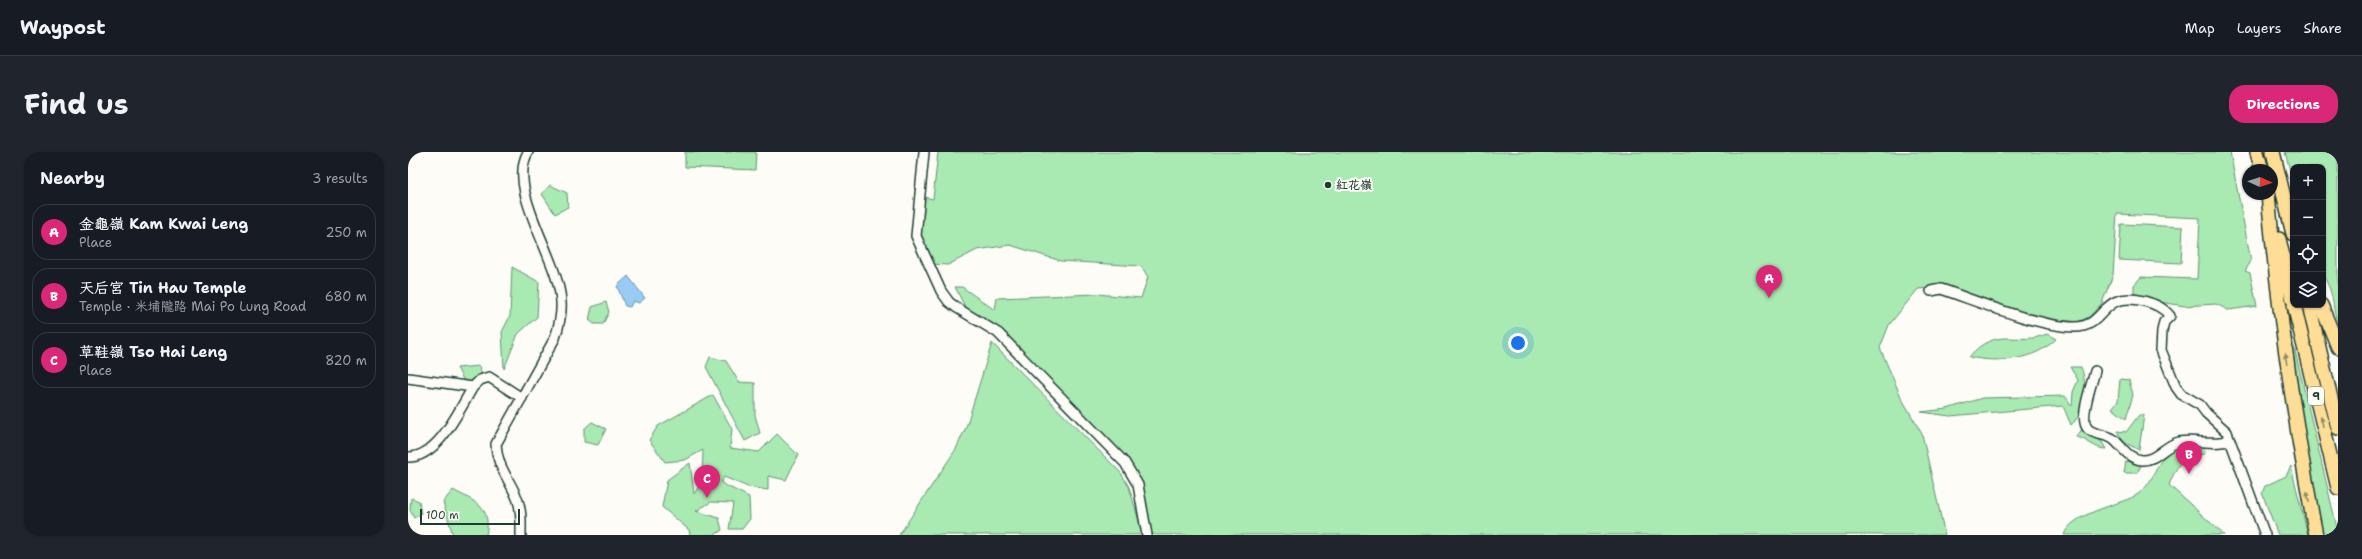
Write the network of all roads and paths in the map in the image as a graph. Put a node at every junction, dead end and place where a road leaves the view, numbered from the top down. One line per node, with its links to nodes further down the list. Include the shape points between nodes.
1 (528, 152): 18 (street, via 524,160 523,189 542,237 561,301 560,320 555,338)
2 (924, 152): 24 (street, via 916,236 941,291 948,302 998,333 1125,463 1138,485)
3 (2257, 152): 5 (highway)
4 (2273, 152): 8 (highway)
5 (2260, 164)
6 (2269, 200): 9 (highway)
7 (2269, 200): 26 (highway, one-way to 7, via 2290,390)
8 (2290, 222)
9 (2290, 286)
10 (1931, 291): 20 (street, via 1941,289 2044,322 2076,327 2089,324 2116,300 2132,298 2164,309 2170,316 2164,322 2161,350 2176,386 2183,395 2200,404 2206,413 2224,427)
11 (2295, 308): 22 (highway, 9, one-way to 11)
12 (2311, 308): 19 (highway, 9)
13 (2322, 308): 14 (highway)
14 (2338, 347)
15 (2095, 371): 20 (street, via 2083,417 2086,426 2089,430 2112,438 2128,456 2142,460 2152,459 2179,442 2218,444)
16 (408, 378): 17 (street)
17 (473, 388): 18 (street, via 480,380 489,378); 21 (street, via 432,449 417,458)
18 (522, 398): 23 (street, via 496,444 497,458 519,504)
19 (2338, 428)
20 (2230, 440): 25 (street)
21 (408, 457)
22 (2338, 488)
23 (521, 535)
24 (1147, 535)
25 (2265, 535)
26 (2316, 535)

